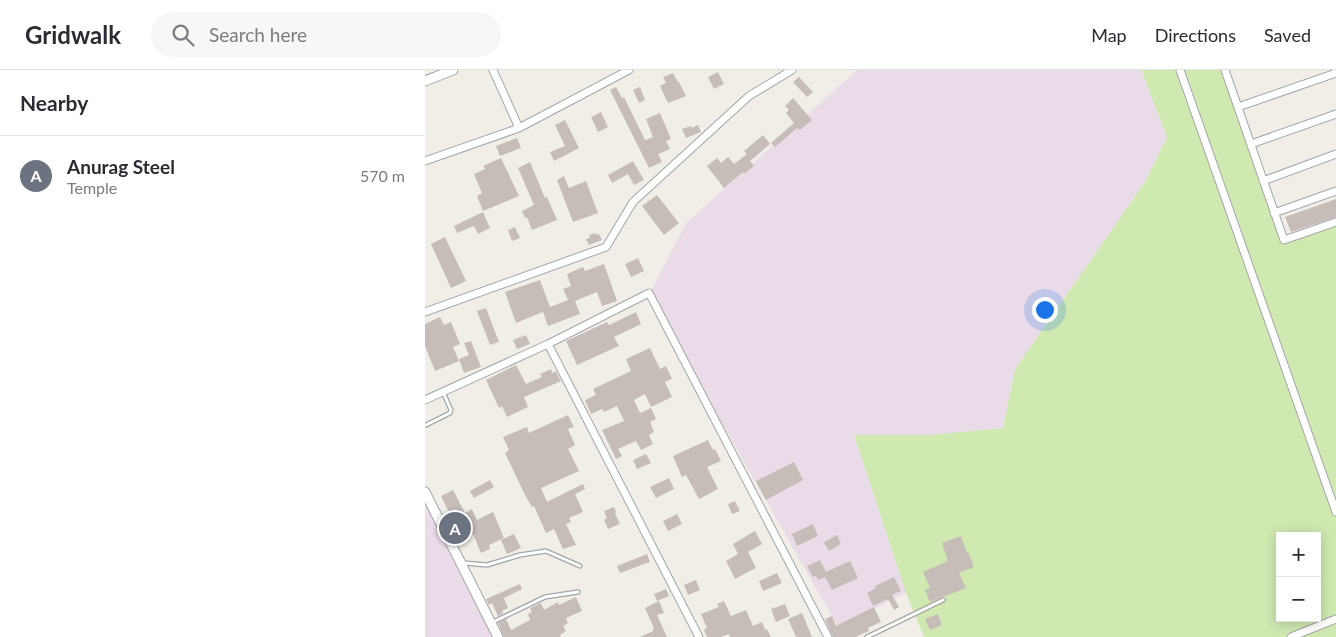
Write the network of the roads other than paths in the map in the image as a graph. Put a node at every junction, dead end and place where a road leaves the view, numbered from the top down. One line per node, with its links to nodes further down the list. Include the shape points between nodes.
1 (453, 70): 8 (street)
2 (493, 70): 11 (street)
3 (629, 70): 11 (street)
4 (792, 70): 19 (street, via 749,96 633,202 606,247)
5 (1180, 70): 25 (street)
6 (1227, 71): 9 (street)
7 (1336, 72): 9 (street)
8 (425, 81)
9 (1238, 107): 12 (street)
10 (1336, 114): 12 (street)
11 (519, 128): 14 (street)
12 (1251, 144): 15 (street)
13 (1336, 154): 15 (street)
14 (425, 161)
15 (1263, 181): 17 (street)
16 (1336, 191): 17 (street)
17 (1274, 213): 18 (street, via 1285,240)
18 (1336, 222)
19 (425, 312)
20 (548, 344): 21 (street); 34 (street); 35 (street, via 649,293)
21 (443, 392): 22 (street); 23 (lane, via 450,413)
22 (425, 400)
23 (426, 425)
24 (425, 492): 26 (street)
25 (1336, 512)
26 (460, 563): 27 (lane, via 487,564 546,551); 31 (street)
27 (579, 566)
28 (578, 592): 31 (lane, via 545,597)
29 (943, 600): 36 (lane)
30 (1336, 619): 32 (street)
31 (491, 623): 33 (street)
32 (1310, 634): 37 (street)
33 (498, 637)
34 (699, 637)
35 (827, 637)
36 (867, 637)
37 (1291, 637)

